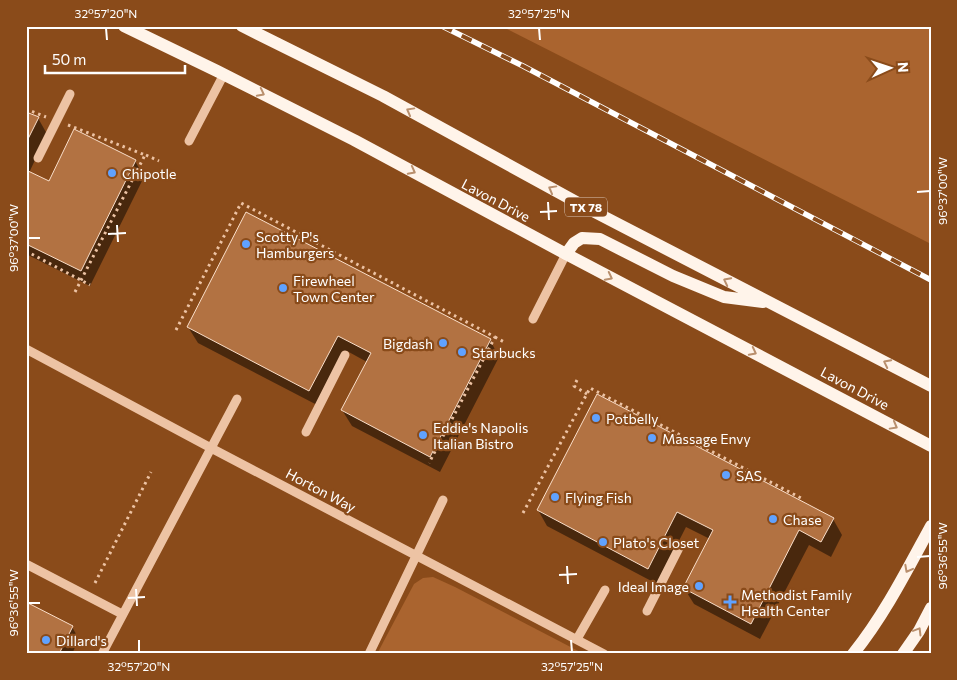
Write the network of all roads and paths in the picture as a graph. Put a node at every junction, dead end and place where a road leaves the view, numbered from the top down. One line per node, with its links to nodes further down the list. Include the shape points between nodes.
1 (124, 26): 3 (main road, Lavon Drive)
2 (242, 26): 16 (main road, TX 78, one-way to 2, via 589,209 383,96)
3 (224, 74): 7 (street); 12 (main road, Lavon Drive, one-way to 12)
4 (70, 94): 6 (street)
5 (26, 109): 6 (path)
6 (57, 121): 8 (path); 9 (street)
7 (189, 141)
8 (145, 155): 10 (path); 13 (path)
9 (38, 158)
10 (159, 160)
11 (26, 251): 13 (path)
12 (566, 254): 16 (main road, via 574,242 582,238 600,239 673,276 724,297); 17 (street); 28 (main road, Lavon Drive, one-way to 28)
13 (81, 280): 14 (path); 15 (path)
14 (90, 285)
15 (74, 294)
16 (771, 303): 24 (main road, TX 78, one-way to 16)
17 (533, 319)
18 (176, 330): 19 (path, via 241,203)
19 (495, 337): 20 (path); 30 (path)
20 (506, 342)
21 (26, 349): 29 (street, Horton Way)
22 (345, 355): 27 (street)
23 (577, 380): 25 (path, via 574,386)
24 (931, 386)
25 (586, 394): 32 (path, via 590,388); 34 (path)
26 (237, 399): 29 (street)
27 (306, 432)
28 (931, 446)
29 (211, 448): 37 (street, Horton Way); 43 (street)
30 (429, 463)
31 (151, 472): 39 (path)
32 (801, 498)
33 (443, 500): 37 (street)
34 (523, 513)
35 (931, 526): 48 (main road, one-way to 48, via 872,630)
36 (680, 546): 42 (street)
37 (416, 554): 44 (street, Horton Way); 46 (street)
38 (26, 564): 43 (street)
39 (94, 583)
40 (605, 590): 44 (street)
41 (931, 608): 49 (main road, one-way to 41)
42 (647, 611)
43 (122, 614): 45 (street)
44 (577, 639): 47 (street, Horton Way)
45 (102, 654)
46 (368, 654)
47 (604, 654)
48 (853, 654)
49 (904, 654)

